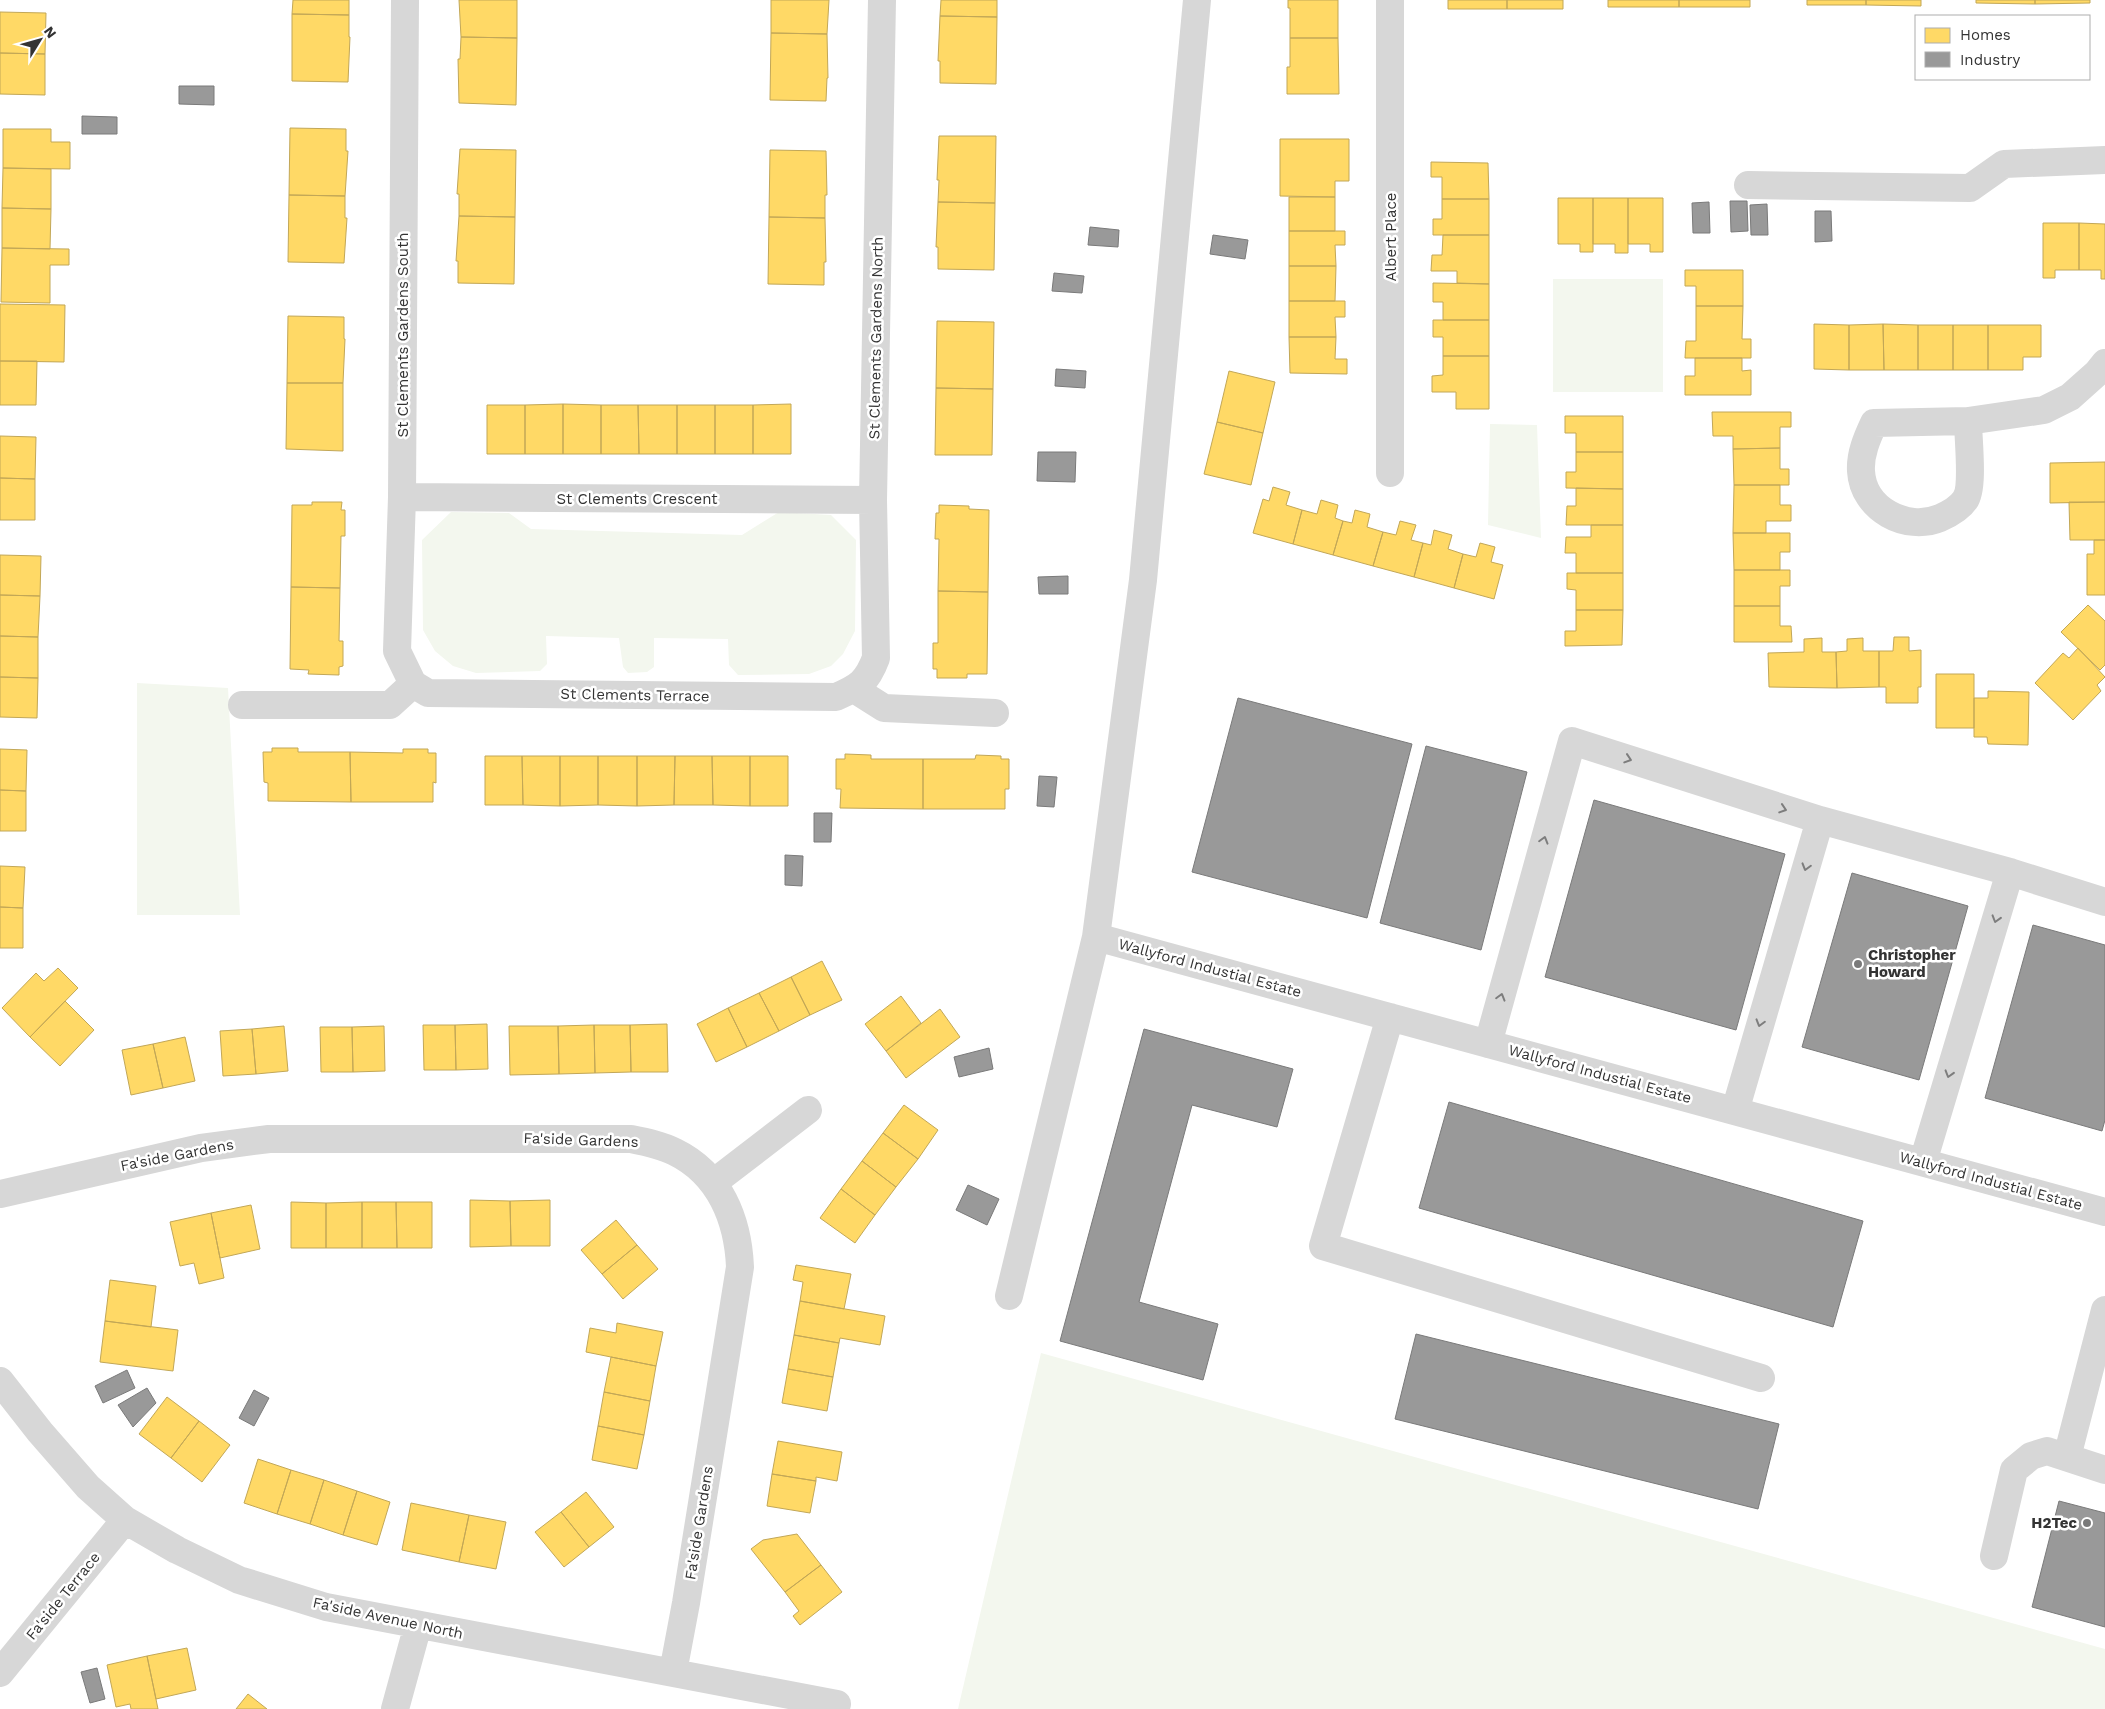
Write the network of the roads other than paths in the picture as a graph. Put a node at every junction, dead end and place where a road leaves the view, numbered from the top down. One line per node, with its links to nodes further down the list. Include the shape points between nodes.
1 (405, 0): 10 (street, St Clements Gardens South)
2 (882, 0): 11 (street, St Clements Gardens North)
3 (1197, 0): 19 (street, via 1143,580)
4 (1390, 0): 9 (street, Albert Place)
5 (2105, 160): 6 (street, via 2004,164 1970,188)
6 (1748, 184)
7 (2105, 363): 8 (street, via 2070,397 2044,410)
8 (1968, 421): 8 (street, via 1970,480 1966,500 1951,513 1933,521 1912,522 1894,518 1878,507 1867,490 1861,471 1865,441 1874,423)
9 (1390, 473)
10 (402, 497): 11 (street, St Clements Crescent); 12 (street, St Clements Gardens South, via 397,651)
11 (873, 500): 13 (street, St Clements Gardens North, via 876,658)
12 (409, 676): 13 (street, St Clements Terrace, via 428,693 836,697); 14 (street, via 390,704)
13 (862, 682): 15 (street, via 884,708)
14 (242, 705)
15 (995, 713)
16 (1820, 820): 17 (street); 21 (street, one-way to 16, via 1572,741); 23 (street, one-way to 23)
17 (2010, 872): 18 (street); 24 (street, one-way to 24)
18 (2105, 902)
19 (1096, 937): 20 (street, Wallyford Industial Estate); 28 (street)
20 (1390, 1017): 21 (street, Wallyford Industial Estate); 30 (street, via 1324,1246)
21 (1488, 1044): 23 (street, Wallyford Industial Estate)
22 (808, 1110): 25 (street)
23 (1735, 1111): 24 (street, Wallyford Industial Estate)
24 (1923, 1162): 27 (street, Wallyford Industial Estate)
25 (712, 1183): 26 (street, Fa'side Gardens, via 696,1166 676,1153 631,1139 269,1139 202,1148); 37 (street, Fa'side Gardens, via 726,1202 734,1222 740,1266)
26 (0, 1194)
27 (2105, 1212)
28 (1009, 1296)
29 (2105, 1310): 32 (street)
30 (1761, 1378)
31 (0, 1381): 34 (street, Fa'side Avenue North, via 88,1487)
32 (2067, 1457): 33 (street); 35 (street, via 2047,1451 2031,1456 2014,1470)
33 (2105, 1470)
34 (125, 1520): 36 (street, Fa'side Avenue North, via 239,1580 326,1607); 38 (street, Fa'side Terrace)
35 (1994, 1556)
36 (418, 1625): 37 (street, Fa'side Avenue North); 40 (street)
37 (673, 1672): 39 (street, Fa'side Avenue North)
38 (0, 1673)
39 (837, 1704)
40 (395, 1709)

